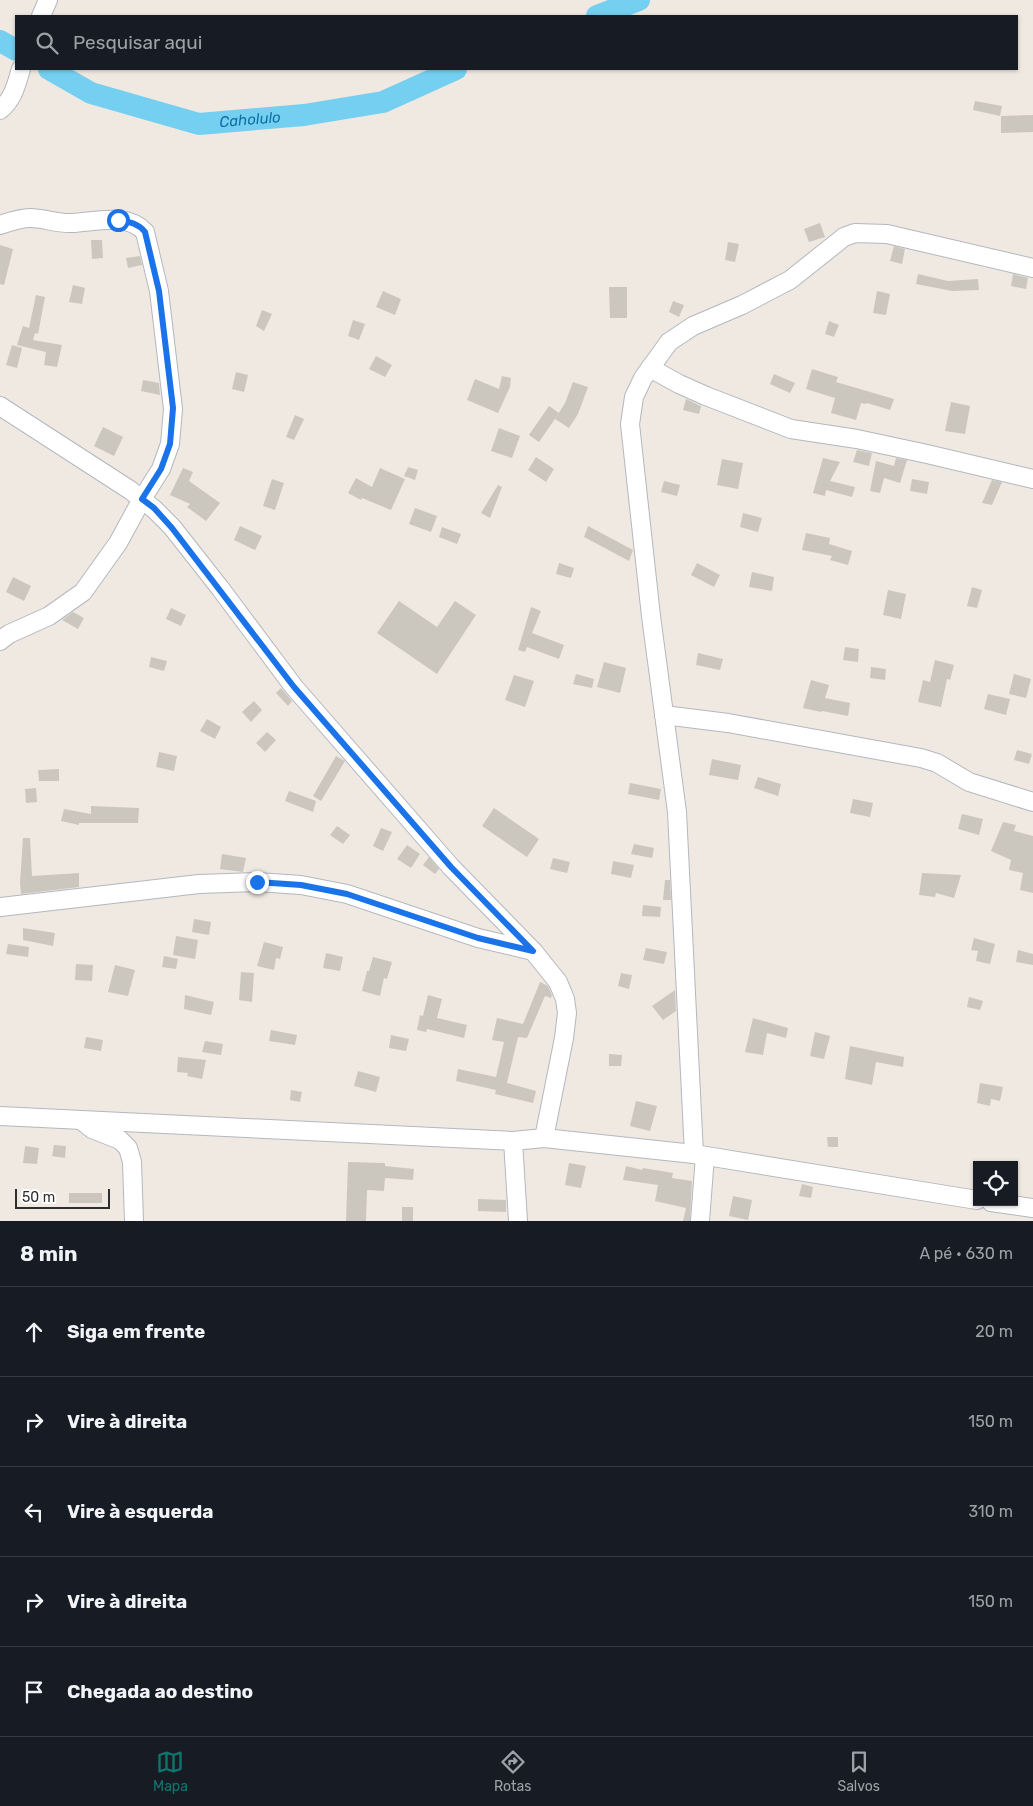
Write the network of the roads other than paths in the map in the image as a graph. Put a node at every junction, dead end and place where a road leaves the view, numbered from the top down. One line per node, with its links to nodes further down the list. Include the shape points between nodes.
1 (48, 0): 2 (street)
2 (41, 15)
3 (21, 70): 4 (street, via 13,95)
4 (0, 110)
5 (0, 225): 10 (street, via 29,218 72,223 107,219 134,223 145,232 159,291 173,408 170,444 161,469)
6 (1033, 268): 7 (street, via 887,234 855,234 844,237 790,280 693,326 669,342)
7 (650, 368): 9 (street, via 688,388 790,429 857,440); 12 (street, via 634,398 630,424)
8 (0, 406): 10 (street)
9 (1033, 479)
10 (142, 499): 11 (street, via 118,543 83,592 49,616); 15 (street, via 172,528 294,687 350,752 451,867)
11 (0, 641)
12 (664, 715): 13 (street, via 728,723 921,758 937,763 968,782); 20 (street, via 677,812)
13 (1033, 802)
14 (0, 907): 15 (street, via 199,884 257,882 301,885 347,894 478,938)
15 (533, 951): 18 (street, via 558,982 567,1013)
16 (0, 1116): 17 (street)
17 (79, 1120): 19 (street); 24 (street, via 120,1140 128,1148 132,1162)
18 (544, 1138): 19 (street); 20 (street)
19 (513, 1141): 25 (street)
20 (700, 1155): 21 (street); 26 (street)
21 (973, 1199)
22 (1018, 1206): 23 (street)
23 (1033, 1208)
24 (134, 1221)
25 (518, 1221)
26 (700, 1221)

